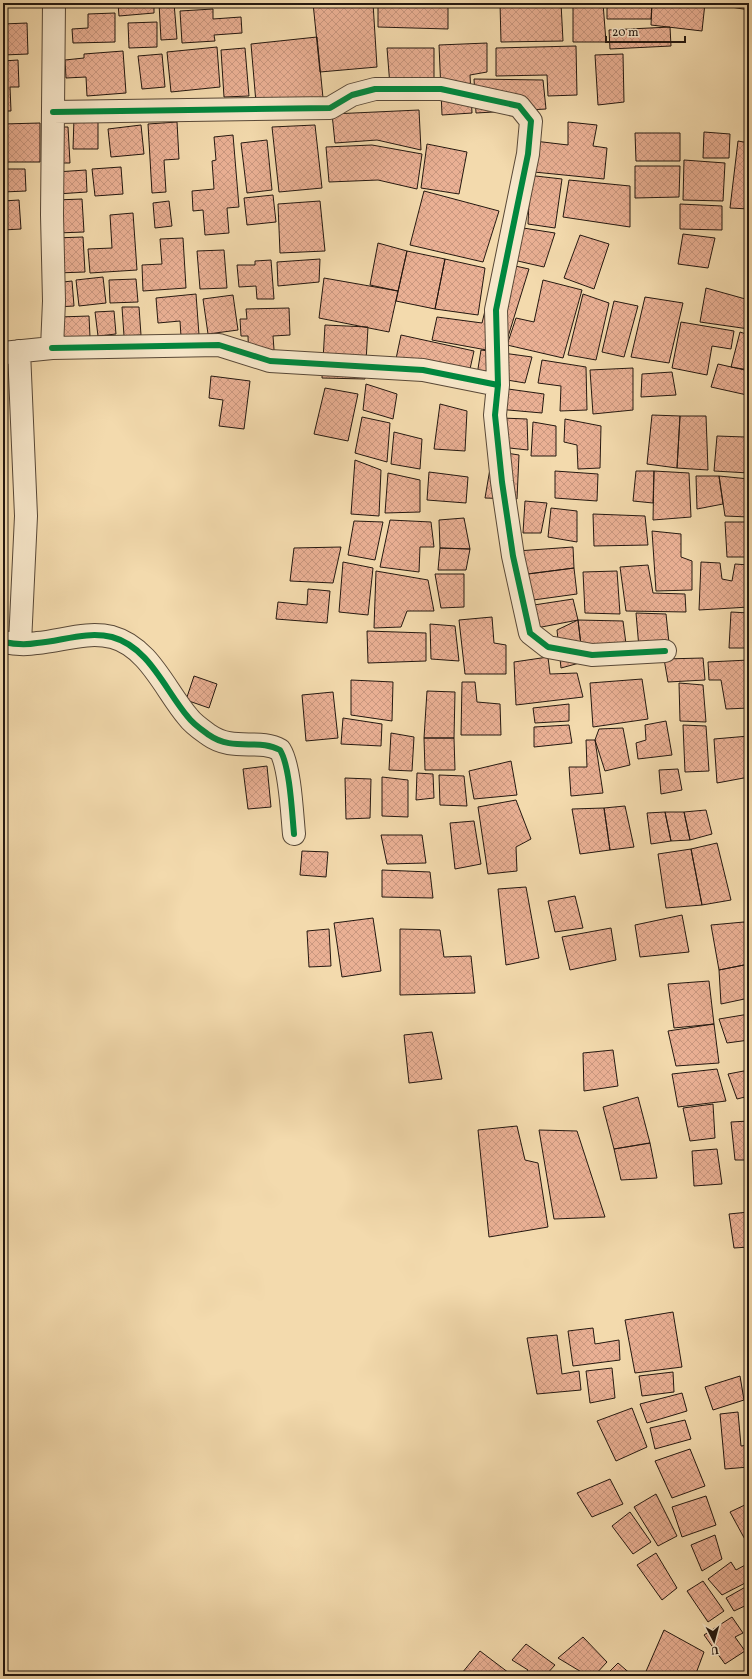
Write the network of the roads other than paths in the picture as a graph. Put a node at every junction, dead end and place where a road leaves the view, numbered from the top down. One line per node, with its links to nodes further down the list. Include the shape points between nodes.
1 (54, 3): 2 (street)
2 (53, 112): 3 (street); 5 (street, via 330,108 352,95 376,89 441,89 519,106 531,121 526,162 496,310)
3 (52, 348): 4 (street); 5 (street, via 220,345 270,361 423,370)
4 (11, 352): 6 (street, via 26,516)
5 (498, 385): 7 (street, via 495,415 502,482 513,556 530,633 548,647 592,655)
6 (12, 642): 8 (street, via 35,644 96,635 124,641 137,650 161,678 189,719 211,736 235,745 268,745 280,750 284,760)
7 (665, 651)
8 (294, 834)

